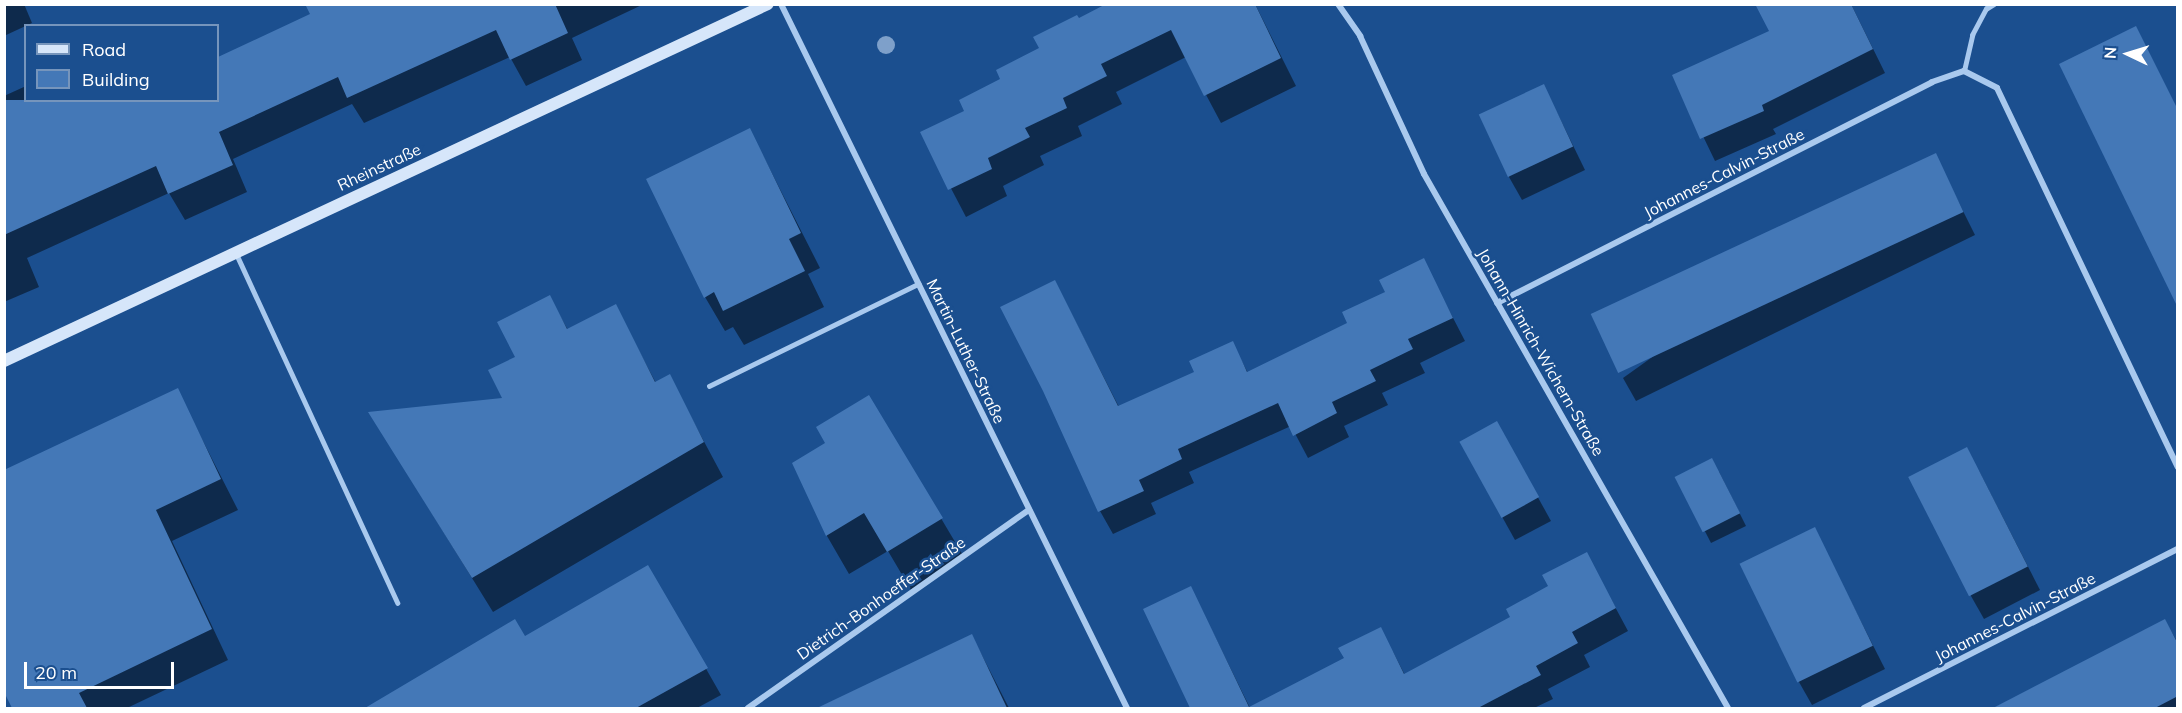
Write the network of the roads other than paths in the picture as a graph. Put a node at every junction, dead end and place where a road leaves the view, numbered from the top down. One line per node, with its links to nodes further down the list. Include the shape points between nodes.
1 (768, 4): 6 (main road, Rheinstraße)
2 (781, 4): 7 (street, Martin-Luther-Straße)
3 (1338, 4): 8 (street, Johann-Hinrich-Wichern-Straße, via 1360,36 1424,174)
4 (1994, 4): 5 (lane, via 1986,9 1972,35)
5 (1964, 71): 8 (street, Johannes-Calvin-Straße, via 1932,82); 11 (street, via 1997,88)
6 (236, 253): 9 (main road, Rheinstraße); 14 (lane)
7 (918, 284): 10 (lane); 12 (street, Martin-Luther-Straße)
8 (1497, 303): 17 (street, Johann-Hinrich-Wichern-Straße)
9 (4, 361)
10 (709, 386)
11 (2178, 467)
12 (1029, 510): 15 (street, Dietrich-Bonhoeffer-Straße); 16 (street, Martin-Luther-Straße)
13 (2178, 549): 18 (street, Johannes-Calvin-Straße)
14 (398, 603)
15 (748, 708)
16 (1126, 708)
17 (1728, 708)
18 (1864, 708)

